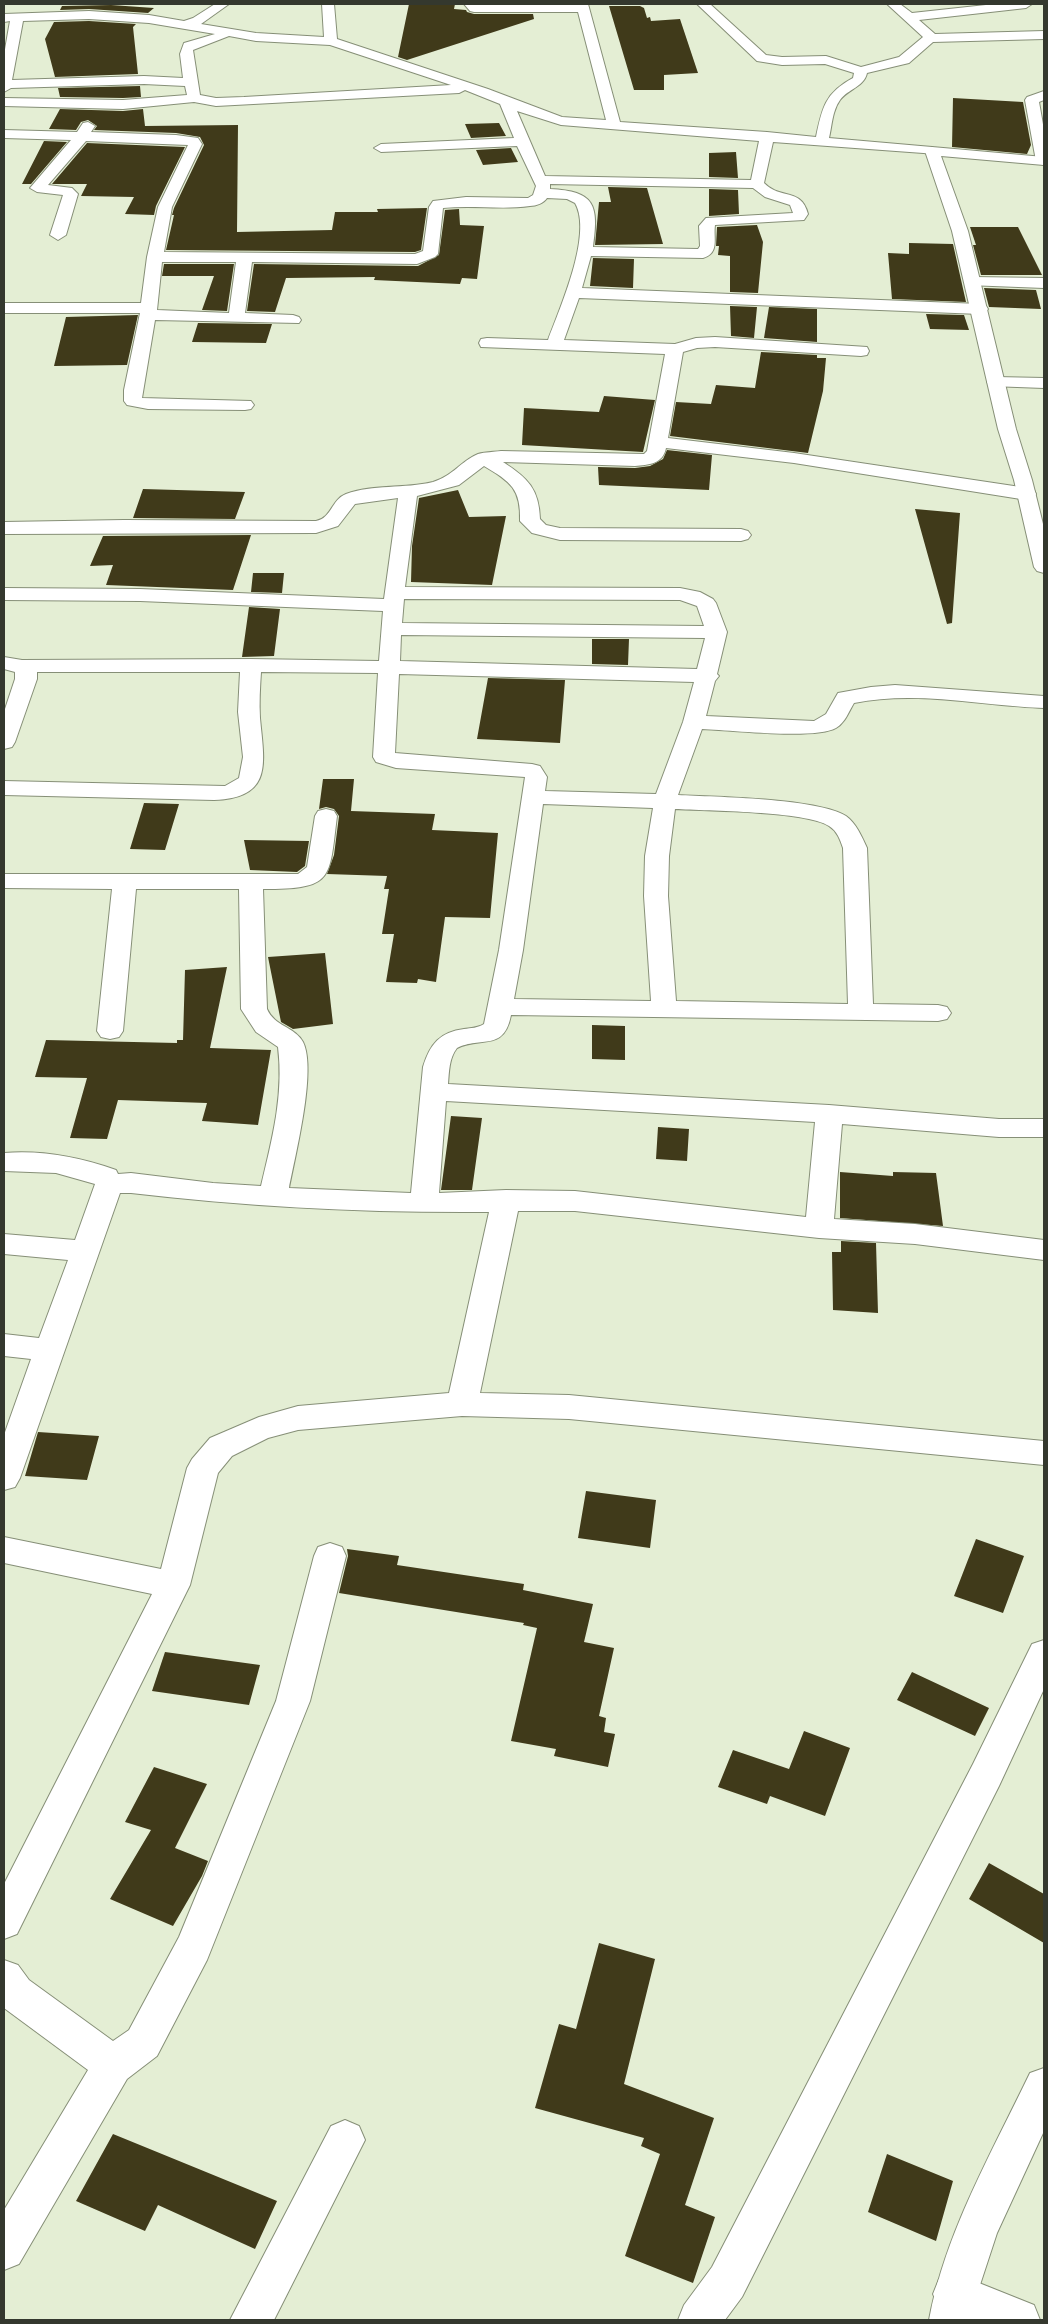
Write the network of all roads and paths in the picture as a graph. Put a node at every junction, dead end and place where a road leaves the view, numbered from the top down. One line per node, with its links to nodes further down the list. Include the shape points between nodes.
1 (104, 4): 9 (street)
2 (223, 4): 12 (street)
3 (328, 4): 16 (street)
4 (470, 4): 8 (street, via 474,8)
5 (703, 4): 17 (street, via 762,58 826,60)
6 (893, 4): 10 (street)
7 (1026, 4): 10 (street)
8 (583, 6): 26 (street)
9 (89, 16): 11 (street); 12 (street)
10 (910, 17): 15 (street)
11 (10, 18): 19 (street)
12 (188, 24): 13 (street)
13 (227, 33): 16 (street, via 256,38); 18 (street, via 189,46 186,55)
14 (1044, 35): 15 (street)
15 (930, 38): 17 (street, via 904,60)
16 (331, 41): 20 (street)
17 (861, 71): 30 (street, via 859,80 845,86 831,100)
18 (192, 82): 19 (street, via 120,80); 22 (street)
19 (4, 85)
20 (471, 88): 22 (street, via 244,101 216,102); 23 (street)
21 (1044, 95): 34 (street, via 1032,100)
22 (194, 98): 25 (street, via 137,106)
23 (506, 101): 26 (street, via 561,121); 31 (street)
24 (4, 102): 25 (street)
25 (101, 105): 28 (street)
26 (614, 126): 29 (street)
27 (4, 134): 28 (street)
28 (82, 136): 37 (street, via 37,188 71,194); 39 (street, via 176,139 195,144 165,207)
29 (767, 136): 30 (street); 36 (street)
30 (822, 140): 33 (street)
31 (522, 142): 32 (street); 35 (street)
32 (381, 148)
33 (932, 151): 34 (street); 41 (street, via 960,231)
34 (1044, 161)
35 (542, 186): 36 (street); 38 (street, via 572,196 585,205 588,234); 40 (street, via 540,198 530,202 438,204 430,254 426,257)
36 (761, 193): 38 (street, via 798,202 801,214 785,219 711,221 707,226 708,247 703,253)
37 (58, 235)
38 (584, 251): 43 (street)
39 (154, 257): 40 (street); 46 (street)
40 (245, 258): 47 (street)
41 (973, 282): 42 (street); 45 (street)
42 (1044, 283)
43 (574, 293): 45 (street); 50 (street)
44 (4, 308): 46 (street)
45 (980, 309): 53 (street)
46 (149, 312): 47 (street); 55 (street, via 132,390 133,401)
47 (236, 318): 48 (street)
48 (293, 320)
49 (486, 343): 50 (street)
50 (554, 345): 51 (street)
51 (676, 349): 52 (street, via 715,342); 56 (street)
52 (862, 352)
53 (996, 382): 54 (street); 59 (street)
54 (1044, 383)
55 (245, 405)
56 (658, 442): 57 (street, via 656,453 649,459 635,461 517,456); 59 (street, via 794,458)
57 (486, 458): 58 (street, via 461,478); 61 (street, via 509,474 526,492 530,521 540,530 590,535)
58 (408, 491): 60 (street, via 348,500 333,523 316,527); 65 (street)
59 (1026, 494): 62 (street)
60 (4, 528)
61 (740, 535)
62 (1044, 563): 63 (street)
63 (1044, 567)
64 (4, 594): 65 (street)
65 (394, 599): 66 (street); 67 (street, via 687,595 706,603)
66 (393, 629): 67 (street); 70 (street)
67 (717, 632): 71 (street)
68 (13, 665): 69 (street); 74 (street, via 26,672 26,679)
69 (251, 665): 70 (street); 75 (street, via 249,712 254,762 252,774 239,788 209,793)
70 (388, 666): 71 (street); 76 (street, via 383,752 386,759 532,771 536,777)
71 (708, 676): 73 (street)
72 (1044, 702): 73 (street, via 880,691 846,698 834,720 826,726)
73 (694, 722): 77 (street)
74 (4, 742)
75 (4, 788)
76 (534, 797): 77 (street); 82 (street)
77 (665, 801): 83 (street, via 657,856 656,896); 84 (street, via 799,812 834,819 843,826 855,848)
78 (326, 816): 81 (street, via 319,868 314,875 305,880)
79 (4, 881): 80 (street)
80 (125, 882): 81 (street); 86 (street)
81 (251, 882): 92 (street, via 254,1009 266,1029 291,1044 293,1056 290,1112)
82 (501, 1008): 83 (street); 87 (street, via 492,1032 460,1037 442,1048 436,1067)
83 (664, 1010): 84 (street)
84 (861, 1012): 85 (street)
85 (938, 1013)
86 (110, 1031)
87 (434, 1092): 88 (street); 94 (street)
88 (829, 1114): 89 (street, via 999,1128); 95 (street)
89 (1044, 1128)
90 (4, 1162): 91 (street, via 49,1161 106,1177)
91 (109, 1184): 92 (street, via 131,1183); 98 (street)
92 (273, 1196): 94 (street)
93 (506, 1200): 94 (street); 95 (street, via 575,1201); 101 (street)
94 (424, 1202)
95 (819, 1228): 97 (street, via 915,1234)
96 (4, 1244): 98 (street)
97 (1044, 1250)
98 (85, 1251): 100 (street)
99 (4, 1345): 100 (street)
100 (50, 1350): 103 (street)
101 (462, 1404): 102 (street, via 569,1407); 106 (street, via 298,1418 259,1428 221,1447 203,1468)
102 (1044, 1453)
103 (4, 1478)
104 (4, 1550): 106 (street)
105 (330, 1556): 110 (street, via 294,1701 194,1947 143,2043)
106 (173, 1585): 108 (street)
107 (1044, 1654): 116 (street, via 986,1775 731,2273)
108 (4, 1922)
109 (4, 1978): 110 (street, via 14,1993)
110 (113, 2065): 113 (street)
111 (1044, 2086): 114 (street, via 982,2223)
112 (345, 2140): 115 (street)
113 (4, 2249)
114 (952, 2307): 117 (street)
115 (251, 2320)
116 (699, 2320)
117 (1020, 2320)

